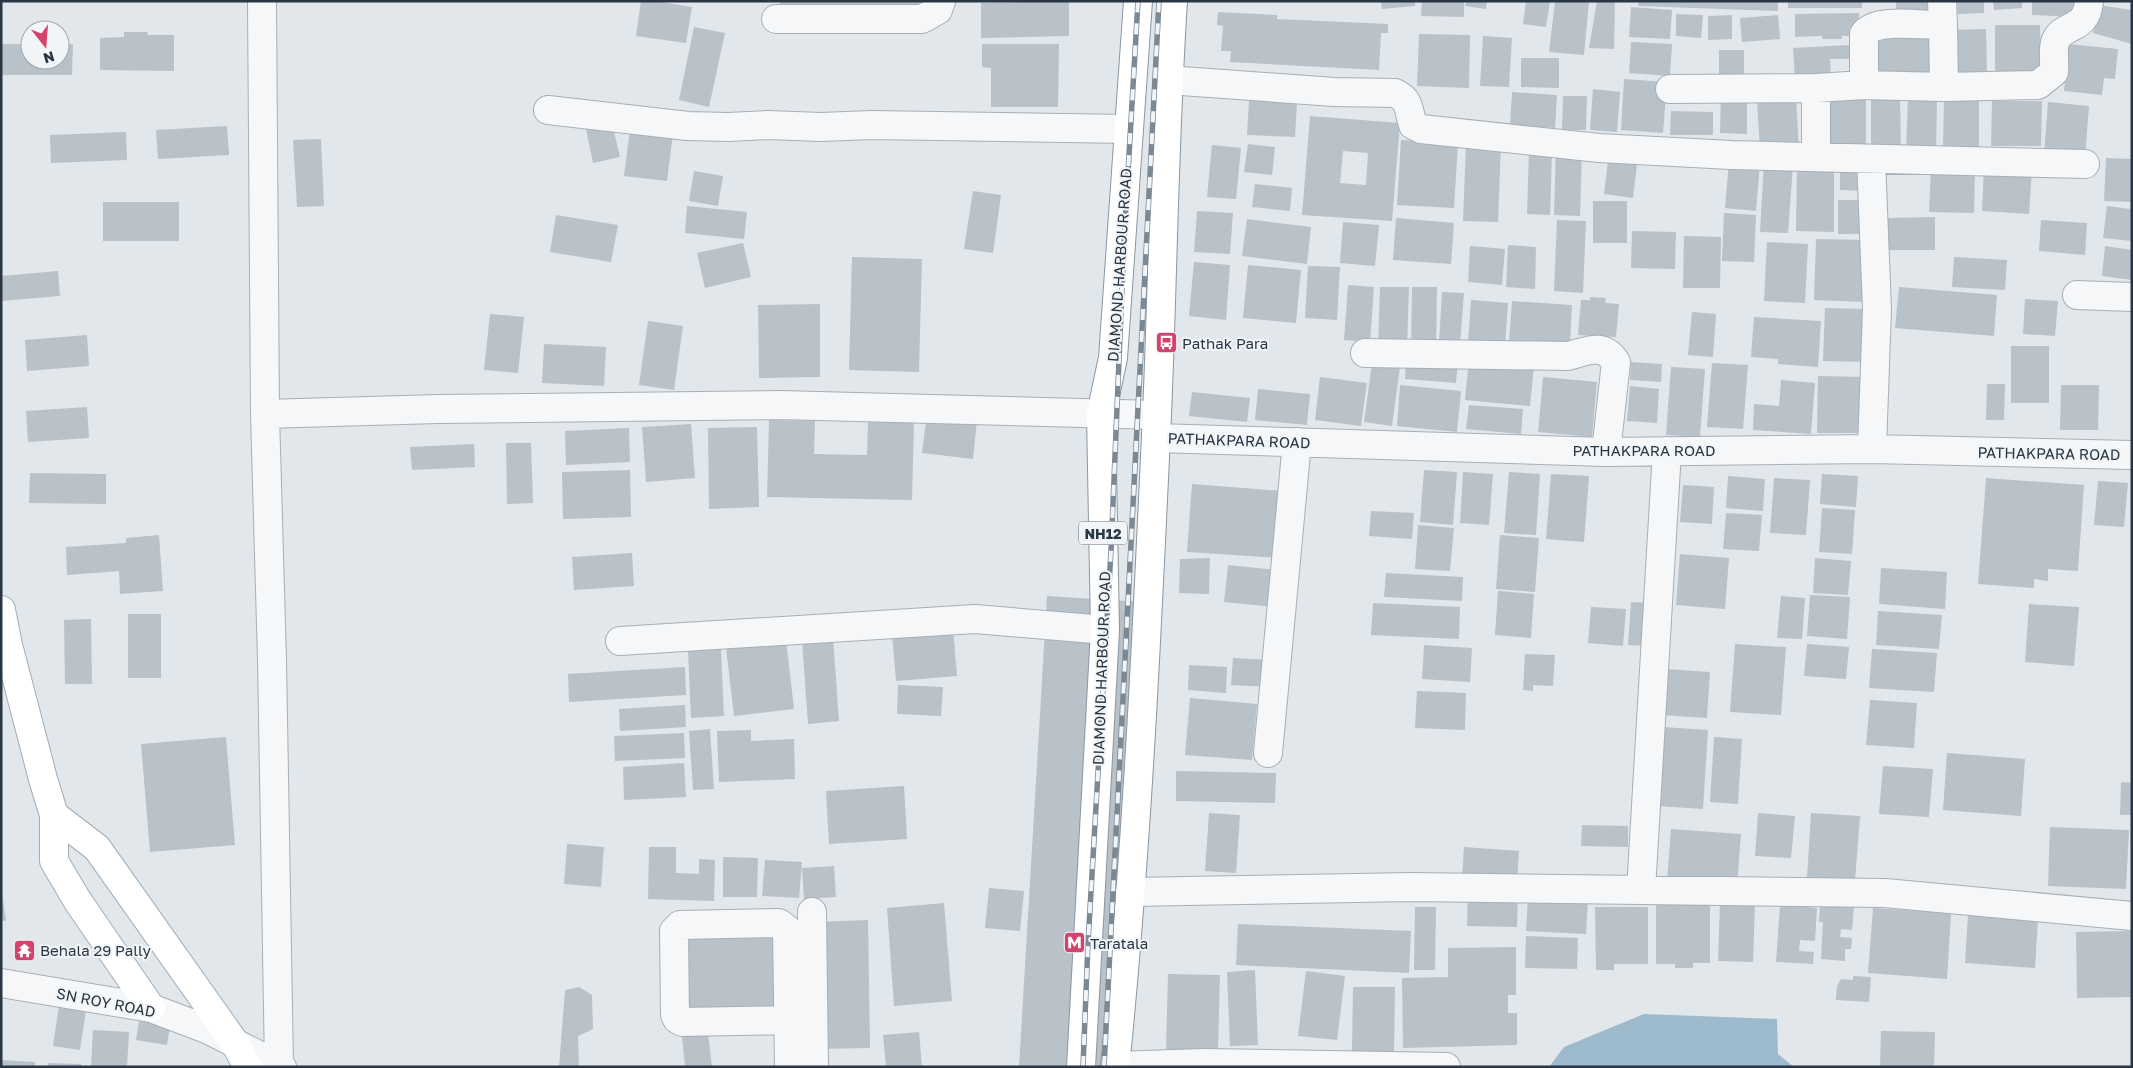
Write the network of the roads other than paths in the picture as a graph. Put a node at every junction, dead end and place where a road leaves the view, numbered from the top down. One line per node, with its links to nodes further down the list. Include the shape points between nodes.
1 (262, 1): 21 (street)
2 (941, 1): 7 (street, via 938,10 922,19)
3 (1138, 1): 14 (main road, DIAMOND HARBOUR ROAD / NH12)
4 (1173, 1): 8 (main road)
5 (2090, 1): 10 (street, via 2081,22 2061,33 2055,42 2054,72 2038,85)
6 (1942, 13): 9 (street, via 1868,28 1864,34); 10 (street)
7 (776, 19)
8 (1168, 80): 15 (street, via 1395,94 1403,97 1413,125 1421,129 1599,148); 23 (main road)
9 (1864, 85): 10 (street); 11 (street)
10 (1944, 87)
11 (1816, 88): 12 (street); 15 (street)
12 (1670, 89)
13 (548, 110): 14 (street, via 688,126)
14 (1129, 129): 22 (main road, DIAMOND HARBOUR ROAD / NH12, via 1114,358)
15 (1816, 156): 16 (street)
16 (1871, 159): 17 (street); 25 (street, via 1877,309)
17 (2085, 164)
18 (2077, 295): 19 (street)
19 (2132, 297)
20 (1365, 353): 27 (street, via 1568,356 1599,349 1610,353 1616,362)
21 (264, 414): 22 (street, PATHAKPARA ROAD, via 780,405); 42 (street)
22 (1101, 414): 23 (street, PATHAKPARA ROAD); 30 (main road, DIAMOND HARBOUR ROAD / NH12)
23 (1156, 426): 24 (street, PATHAKPARA ROAD); 35 (main road)
24 (1298, 442): 27 (street, PATHAKPARA ROAD); 32 (street)
25 (1872, 450): 26 (street, PATHAKPARA ROAD); 28 (street, PATHAKPARA ROAD)
26 (1667, 451): 27 (street, PATHAKPARA ROAD); 34 (street)
27 (1606, 452)
28 (2132, 455)
29 (1, 610): 33 (main road)
30 (1105, 630): 31 (street, via 975,619); 46 (main road, DIAMOND HARBOUR ROAD / NH12)
31 (620, 642)
32 (1268, 753)
33 (54, 814): 39 (main road, via 54,861); 41 (main road, via 97,848)
34 (1641, 890): 35 (street, via 1411,887); 37 (street, via 1884,893)
35 (1130, 892): 47 (main road)
36 (812, 912): 45 (street)
37 (2132, 916)
38 (1, 982): 39 (street, SN ROY ROAD)
39 (151, 1008): 41 (street, SN ROY ROAD)
40 (788, 1020): 40 (street, via 787,929 784,925 676,927 677,1019 682,1022); 44 (street)
41 (235, 1043): 42 (street, SN ROY ROAD); 43 (main road)
42 (281, 1066)
43 (248, 1067)
44 (789, 1067)
45 (814, 1067)
46 (1081, 1067)
47 (1115, 1067): 48 (street, via 1204,1064)
48 (1446, 1067)

